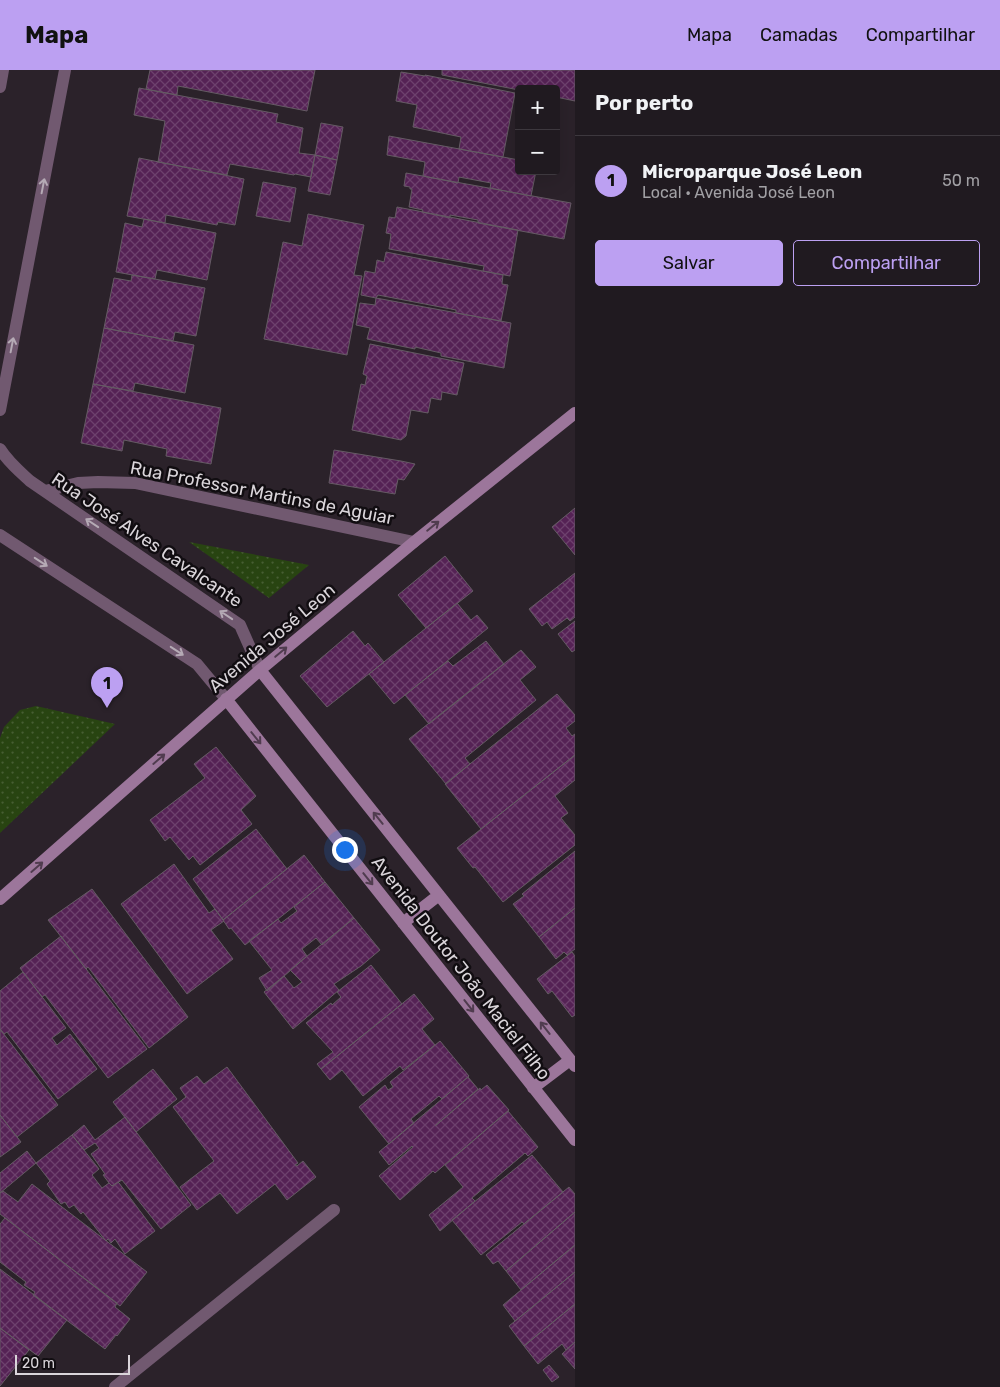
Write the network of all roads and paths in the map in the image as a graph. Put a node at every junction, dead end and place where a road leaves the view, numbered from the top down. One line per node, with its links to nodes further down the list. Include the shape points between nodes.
1 (3, 70): 3 (street)
2 (65, 70): 4 (street, one-way to 2)
3 (0, 87)
4 (0, 410)
5 (575, 413): 9 (street, Avenida José Leon, one-way to 5)
6 (0, 449): 7 (street, Rua José Alves Cavalcante, via 17,470)
7 (44, 491): 9 (street, Rua Professor Martins de Aguiar, via 78,482 136,483); 10 (street, Rua José Alves Cavalcante, one-way to 7, via 240,625)
8 (0, 536): 11 (street, one-way to 11, via 197,664)
9 (414, 542): 10 (street, Avenida José Leon, one-way to 9)
10 (260, 670): 11 (street, Avenida José Leon); 12 (street, Avenida Doutor João Maciel Filho, one-way to 10)
11 (226, 699): 13 (street, Avenida José Leon, one-way to 11); 14 (street, Avenida Doutor João Maciel Filho, one-way to 14)
12 (439, 895): 14 (street); 15 (street, Avenida Doutor João Maciel Filho, one-way to 12)
13 (0, 899)
14 (403, 923): 16 (street, Avenida Doutor João Maciel Filho, one-way to 16)
15 (572, 1063): 16 (street)
16 (534, 1088): 17 (street, Avenida Doutor João Maciel Filho)
17 (575, 1140)
18 (334, 1210): 19 (street)
19 (115, 1387)

